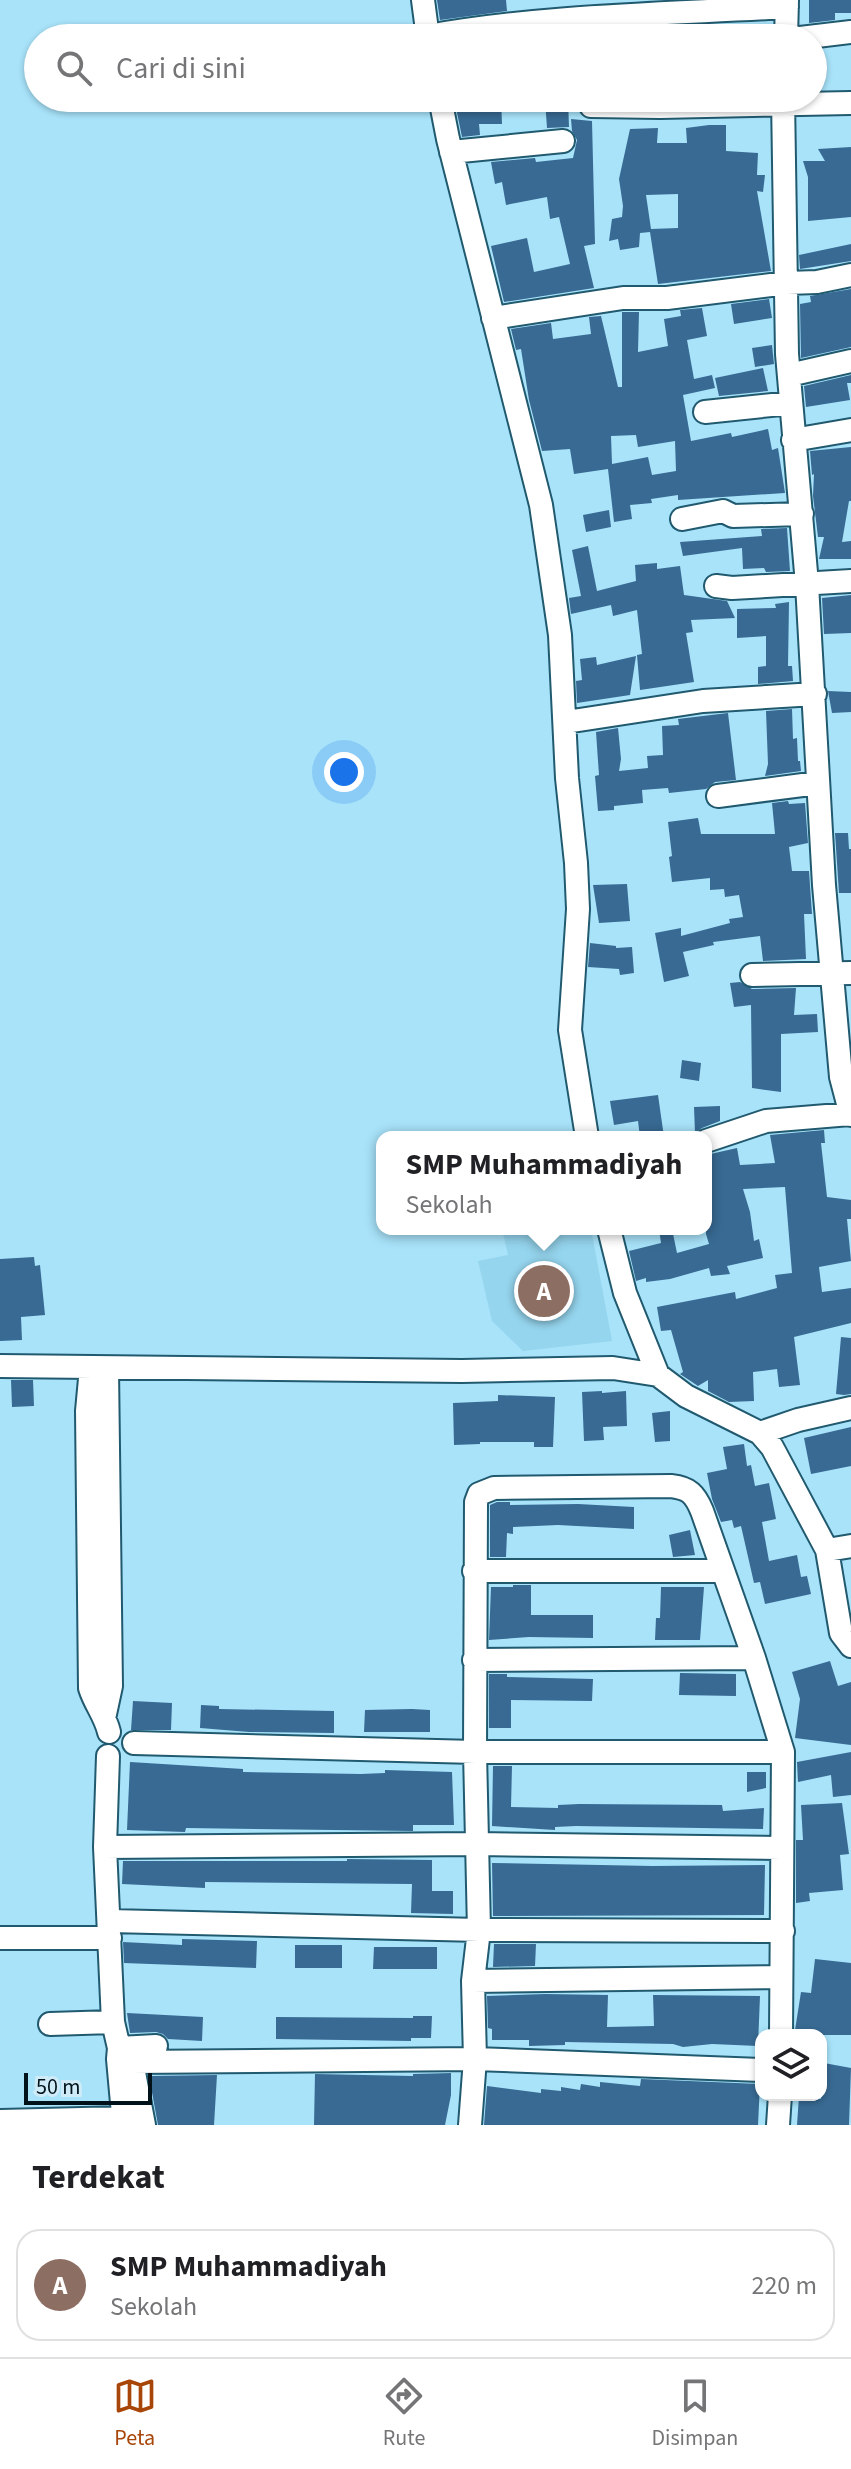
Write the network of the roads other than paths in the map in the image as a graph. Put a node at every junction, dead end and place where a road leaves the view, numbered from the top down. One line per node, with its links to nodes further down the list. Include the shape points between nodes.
1 (423, 0): 4 (street)
2 (787, 4): 3 (street); 6 (street)
3 (584, 9): 5 (street)
4 (426, 24)
5 (499, 24)
6 (786, 24)
7 (851, 32): 8 (street)
8 (827, 35)
9 (827, 102): 10 (street)
10 (851, 103)
11 (443, 112): 14 (street)
12 (783, 112): 16 (street)
13 (563, 141): 14 (street)
14 (451, 152): 17 (street)
15 (851, 275): 16 (street)
16 (787, 283): 17 (street, via 667,298 623,298); 19 (street)
17 (493, 318): 30 (street, via 541,505)
18 (851, 361): 19 (street)
19 (789, 375): 20 (street)
20 (791, 403): 21 (street); 23 (street)
21 (705, 412)
22 (851, 430): 23 (street)
23 (793, 440): 24 (street)
24 (802, 514): 25 (street, via 733,516 723,511); 27 (street)
25 (682, 519)
26 (851, 581): 27 (street)
27 (807, 584): 28 (street); 29 (street)
28 (716, 586)
29 (815, 694): 30 (street, via 703,701); 31 (street)
30 (566, 722): 36 (street, via 578,909 570,1030)
31 (818, 783): 32 (street); 33 (street)
32 (718, 796)
33 (842, 974): 34 (street); 35 (street, via 841,1077)
34 (752, 975)
35 (851, 1114): 37 (street, via 766,1121)
36 (586, 1131)
37 (712, 1139)
38 (610, 1235): 41 (street, via 625,1293)
39 (0, 1366): 40 (street)
40 (99, 1368): 41 (street, via 613,1368); 51 (street, via 87,1411 90,1688)
41 (658, 1375): 43 (street, via 686,1396)
42 (851, 1408): 43 (street)
43 (760, 1433): 45 (street)
44 (851, 1546): 45 (street)
45 (827, 1550): 48 (street, via 841,1633)
46 (474, 1571): 47 (street); 47 (street, via 476,1502 486,1489 671,1486 692,1492); 50 (street)
47 (723, 1571): 49 (street)
48 (851, 1646)
49 (754, 1658): 50 (street); 54 (street)
50 (474, 1660): 53 (street)
51 (107, 1723): 52 (street); 55 (street, via 103,1745)
52 (134, 1743): 53 (street); 55 (street, via 125,1758)
53 (475, 1752): 54 (street); 56 (street)
54 (783, 1752): 58 (street)
55 (108, 1756): 57 (street)
56 (477, 1844): 57 (street); 58 (street); 60 (street)
57 (105, 1847): 59 (street)
58 (781, 1848): 61 (street)
59 (110, 1930): 60 (street); 62 (street); 65 (street)
60 (479, 1930): 61 (street); 64 (street)
61 (783, 1931): 63 (street)
62 (0, 1938)
63 (781, 1977): 64 (street); 67 (street)
64 (473, 1981): 68 (street)
65 (113, 2022): 66 (street); 69 (street)
66 (50, 2024)
67 (781, 2029)
68 (475, 2053): 69 (street); 70 (street); 74 (street)
69 (126, 2055): 73 (street)
70 (755, 2070)
71 (780, 2101): 75 (street)
72 (0, 2121): 73 (street)
73 (130, 2123)
74 (470, 2125)
75 (778, 2125)

